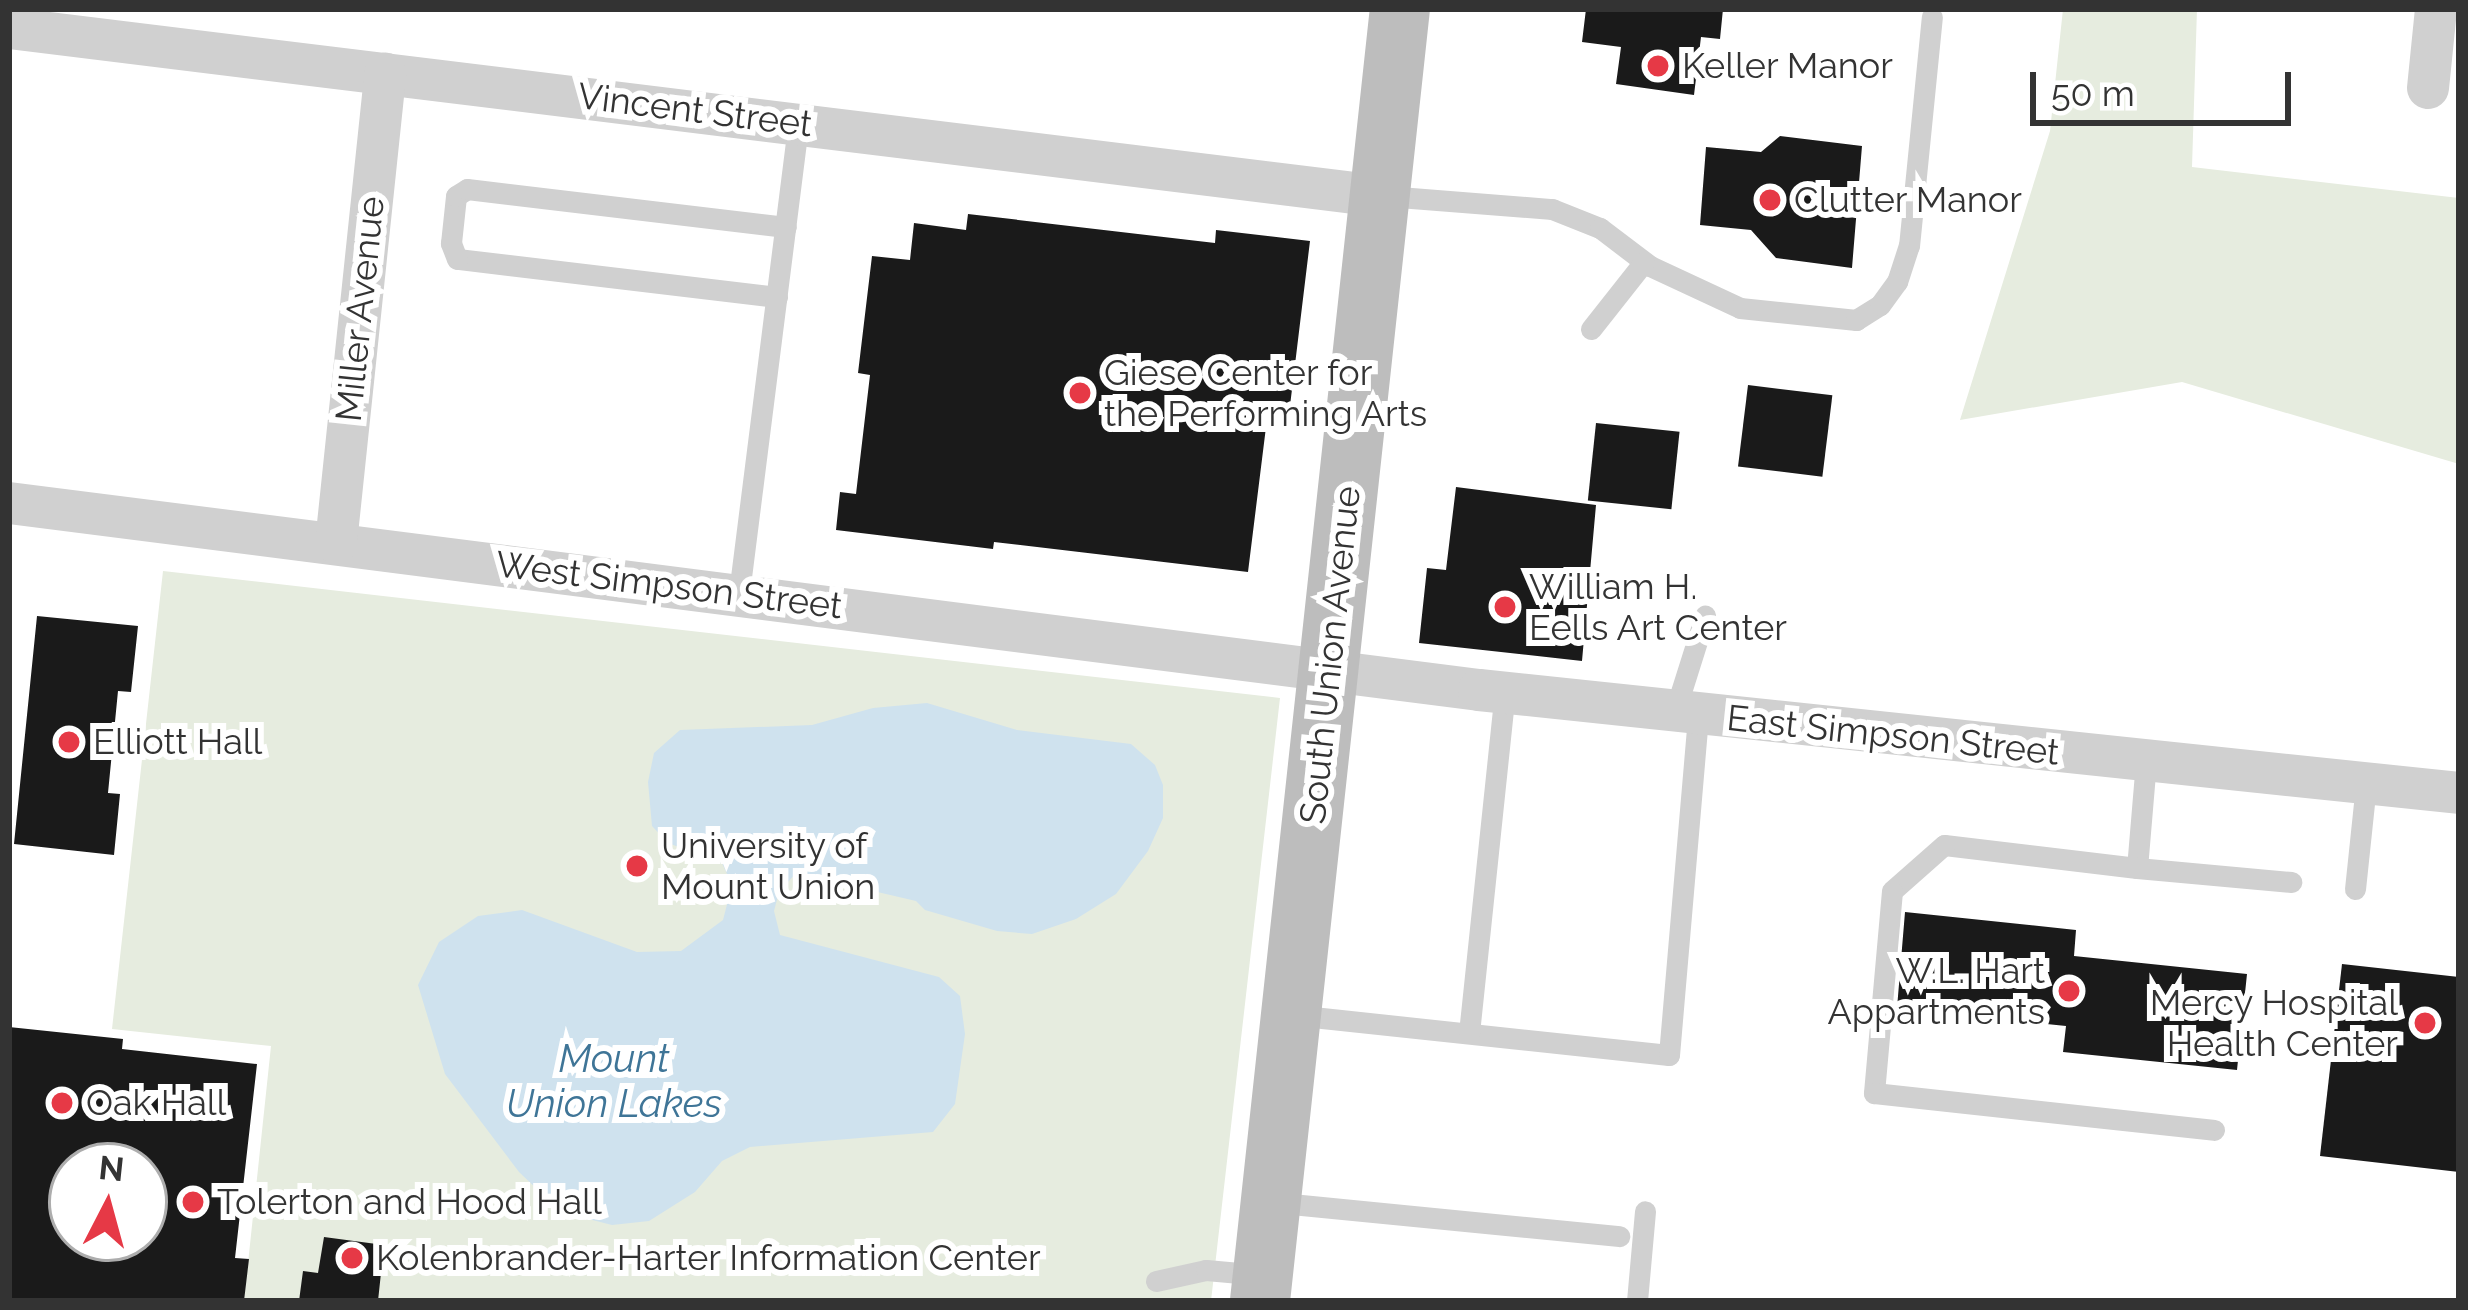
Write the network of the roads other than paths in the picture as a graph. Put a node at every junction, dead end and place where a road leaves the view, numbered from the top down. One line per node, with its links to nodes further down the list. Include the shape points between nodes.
1 (1400, 9): 8 (main road, South Union Avenue)
2 (2436, 9): 6 (street)
3 (1932, 16): 10 (lane, via 1909,246 1880,304 1856,320 1740,308)
4 (9, 28): 5 (street, Vincent Street)
5 (385, 74): 7 (street, Vincent Street); 14 (street, Miller Avenue)
6 (2428, 88)
7 (799, 122): 8 (street, Vincent Street); 9 (lane)
8 (1380, 196): 10 (lane, via 1552,209 1600,228); 17 (main road, South Union Avenue)
9 (785, 227): 11 (lane); 11 (lane, via 483,190 456,196 457,259)
10 (1644, 262): 12 (lane)
11 (777, 297): 15 (lane)
12 (1592, 329)
13 (9, 504): 14 (street, West Simpson Street)
14 (336, 543): 15 (street, West Simpson Street)
15 (739, 592): 17 (street, West Simpson Street)
16 (1705, 616): 19 (lane)
17 (1328, 670): 18 (street, East Simpson Street); 26 (main road, South Union Avenue)
18 (1505, 693): 19 (street, East Simpson Street); 27 (lane)
19 (1687, 712): 20 (street, East Simpson Street); 27 (lane, via 1669,1055)
20 (2146, 761): 21 (street, East Simpson Street); 23 (lane)
21 (2366, 784): 22 (street, East Simpson Street); 25 (lane)
22 (2459, 794)
23 (2137, 868): 24 (lane); 28 (lane, via 1944,845 1892,891 1874,1093)
24 (2291, 882)
25 (2355, 889)
26 (1291, 1014): 27 (lane); 29 (main road, South Union Avenue)
27 (1469, 1033)
28 (2214, 1130)
29 (1271, 1202): 31 (lane); 33 (main road, South Union Avenue)
30 (1645, 1211): 34 (lane)
31 (1618, 1236)
32 (1156, 1281): 33 (lane, via 1205,1270)
33 (1262, 1288)
34 (1637, 1301)

